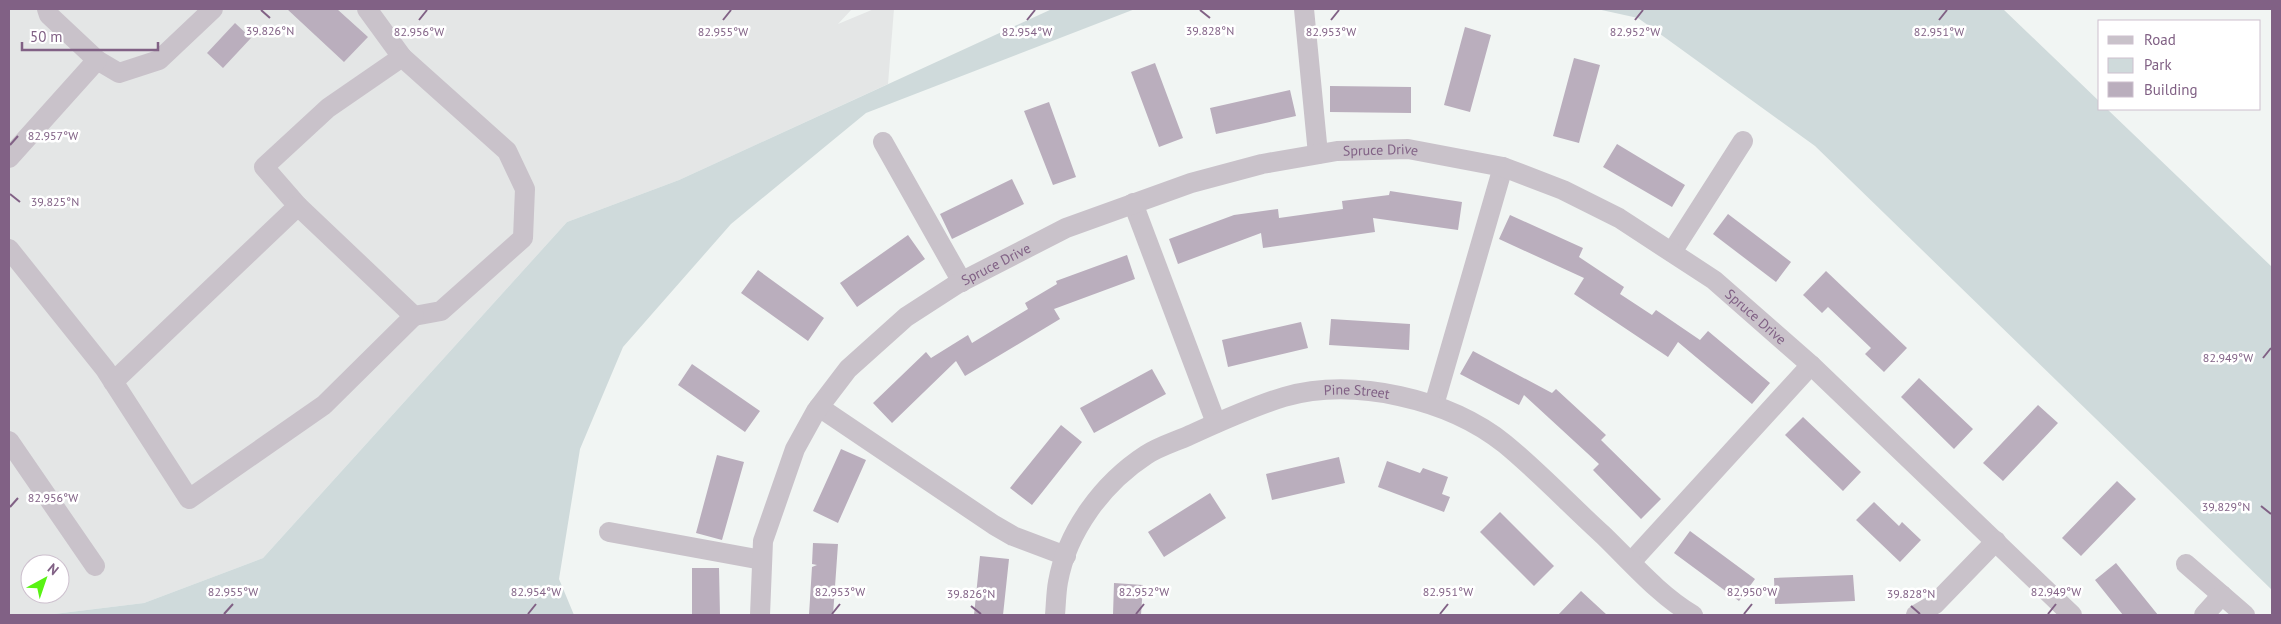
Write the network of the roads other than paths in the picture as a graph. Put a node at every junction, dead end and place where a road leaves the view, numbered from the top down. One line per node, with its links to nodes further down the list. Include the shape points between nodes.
1 (47, 9): 6 (street, via 49,15)
2 (213, 9): 6 (street, via 159,60 119,73)
3 (367, 9): 5 (street)
4 (1304, 9): 9 (street)
5 (402, 57): 13 (street, via 328,108 264,167); 17 (street, via 506,151 525,189 523,238 441,311)
6 (97, 60): 10 (street)
7 (883, 142): 16 (street)
8 (1743, 142): 15 (street)
9 (1318, 154): 11 (street, Spruce Drive, via 1408,149); 12 (street, Spruce Drive, via 1262,164)
10 (9, 158)
11 (1503, 167): 15 (street, Spruce Drive, via 1563,190 1618,218); 20 (street)
12 (1133, 203): 16 (street, Spruce Drive, via 1066,228); 22 (street)
13 (298, 206): 17 (street); 19 (street)
14 (9, 249): 19 (street)
15 (1672, 252): 18 (street, Spruce Drive, via 1714,280)
16 (962, 282): 21 (street, Spruce Drive, via 906,317 848,369)
17 (414, 316): 19 (street, via 324,405 189,499)
18 (1811, 365): 25 (street, Spruce Drive); 28 (street)
19 (113, 382)
20 (1434, 405): 22 (street, Pine Street, via 1386,394 1319,390 1285,397); 28 (street, Pine Street, via 1466,417 1505,444)
21 (819, 406): 26 (street, via 1013,536); 27 (street, Spruce Drive, via 795,449 763,541)
22 (1216, 423): 26 (street, Pine Street, via 1146,454 1116,479 1086,513)
23 (9, 441): 30 (street)
24 (610, 532): 27 (street)
25 (1996, 541): 35 (street, via 1934,604); 36 (street, Spruce Drive)
26 (1066, 556): 33 (street, Pine Street, via 1058,580)
27 (762, 560): 32 (street, Spruce Drive)
28 (1631, 562): 34 (street, Pine Street, via 1659,590)
29 (2186, 564): 31 (street)
30 (95, 566)
31 (2222, 595): 37 (street); 38 (street)
32 (760, 615)
33 (1054, 615)
34 (1693, 615)
35 (1916, 615)
36 (2072, 615)
37 (2204, 615)
38 (2245, 615)

